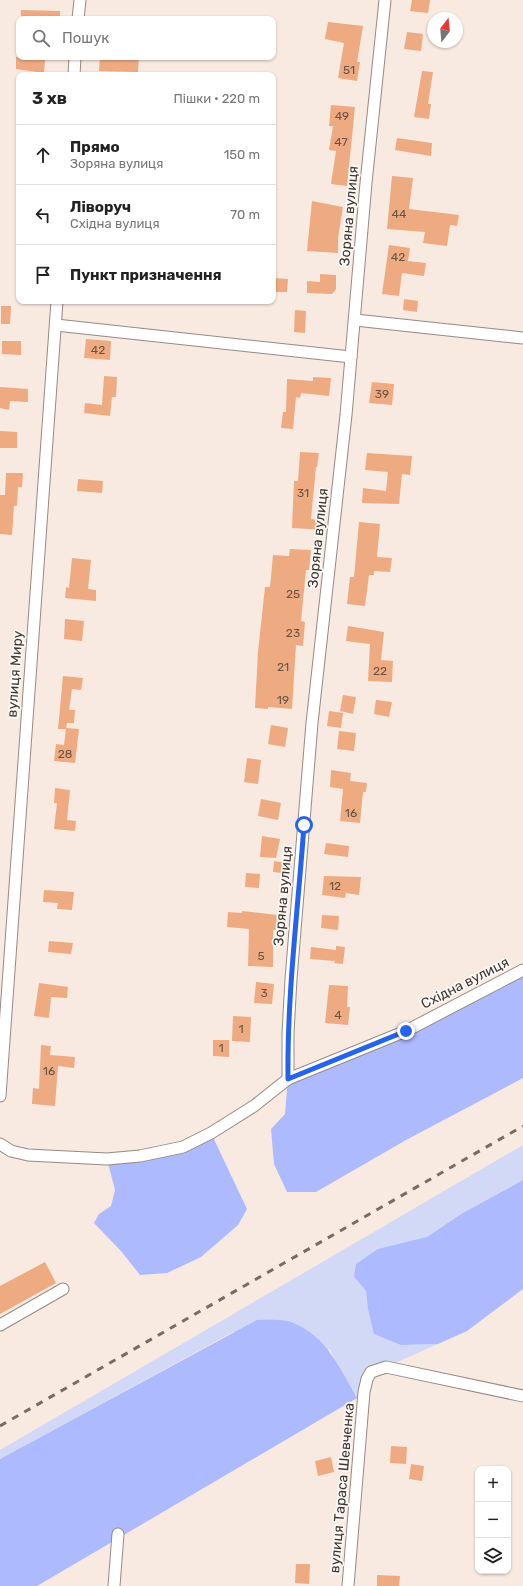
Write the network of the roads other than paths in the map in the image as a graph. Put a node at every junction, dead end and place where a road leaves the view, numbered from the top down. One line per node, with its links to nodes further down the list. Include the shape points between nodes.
1 (80, 0): 3 (street)
2 (385, 0): 7 (street, Зоряна вулиця)
3 (78, 16)
4 (75, 60): 5 (street)
5 (74, 72)
6 (57, 304): 8 (street, вулиця Миру)
7 (355, 320): 9 (street); 10 (street, Зоряна вулиця)
8 (56, 325): 10 (street); 13 (street, вулиця Миру)
9 (523, 338)
10 (351, 356): 12 (street, Зоряна вулиця, via 312,731 291,978)
11 (523, 970): 12 (street, Східна вулиця, via 406,1031)
12 (288, 1079): 14 (street, Східна вулиця, via 254,1106 211,1133 182,1147 140,1156 107,1159 28,1155 11,1151)
13 (0, 1096)
14 (0, 1144)
15 (63, 1289): 16 (street)
16 (0, 1325)
17 (523, 1396): 20 (street, вулиця Тараса Шевченка, via 386,1367 371,1372 364,1392)
18 (118, 1534): 19 (street)
19 (114, 1586)
20 (348, 1586)

